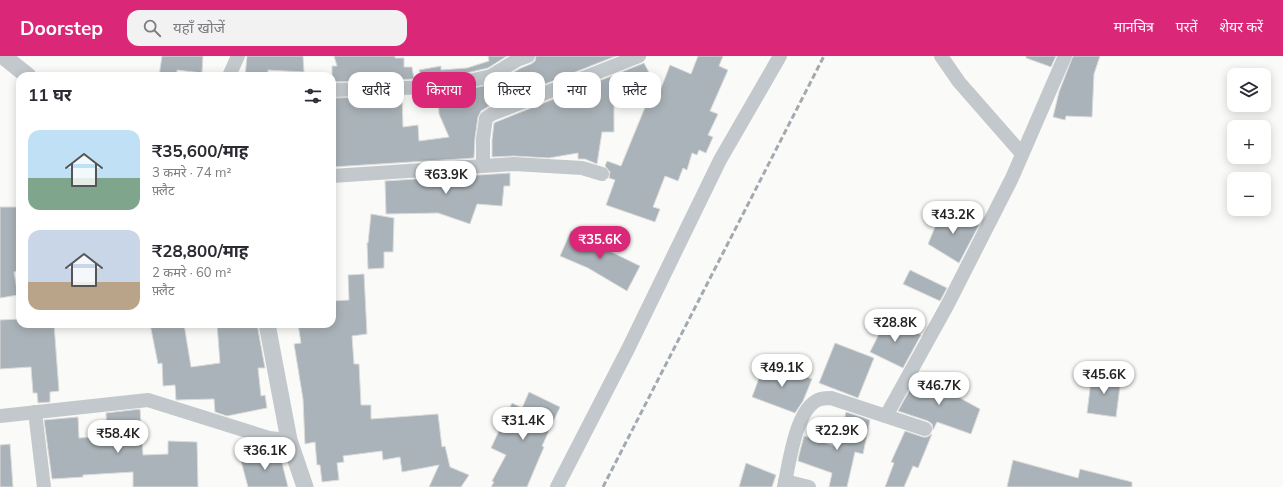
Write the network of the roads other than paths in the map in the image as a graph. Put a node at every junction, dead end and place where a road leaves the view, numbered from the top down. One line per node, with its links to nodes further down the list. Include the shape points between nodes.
1 (3, 56): 9 (street)
2 (238, 56): 10 (street)
3 (528, 56): 11 (street, via 491,76 455,84)
4 (639, 56): 8 (street)
5 (780, 56): 25 (street, via 720,160)
6 (941, 56): 12 (street, via 959,82)
7 (1065, 56): 12 (street)
8 (614, 61): 13 (street, via 486,118)
9 (23, 72)
10 (231, 72)
11 (336, 90)
12 (1022, 154): 19 (street, via 948,304)
13 (483, 164): 14 (street, via 582,168); 15 (street)
14 (602, 174)
15 (336, 176)
16 (267, 328): 21 (street)
17 (35, 412): 18 (street); 21 (street, via 148,400 269,438); 23 (street)
18 (0, 416)
19 (886, 416): 20 (street); 22 (street, via 831,398 816,401 808,408 799,425)
20 (925, 429)
21 (289, 440): 24 (street)
22 (784, 484): 26 (street)
23 (44, 487)
24 (305, 487)
25 (557, 487)
26 (809, 487)

